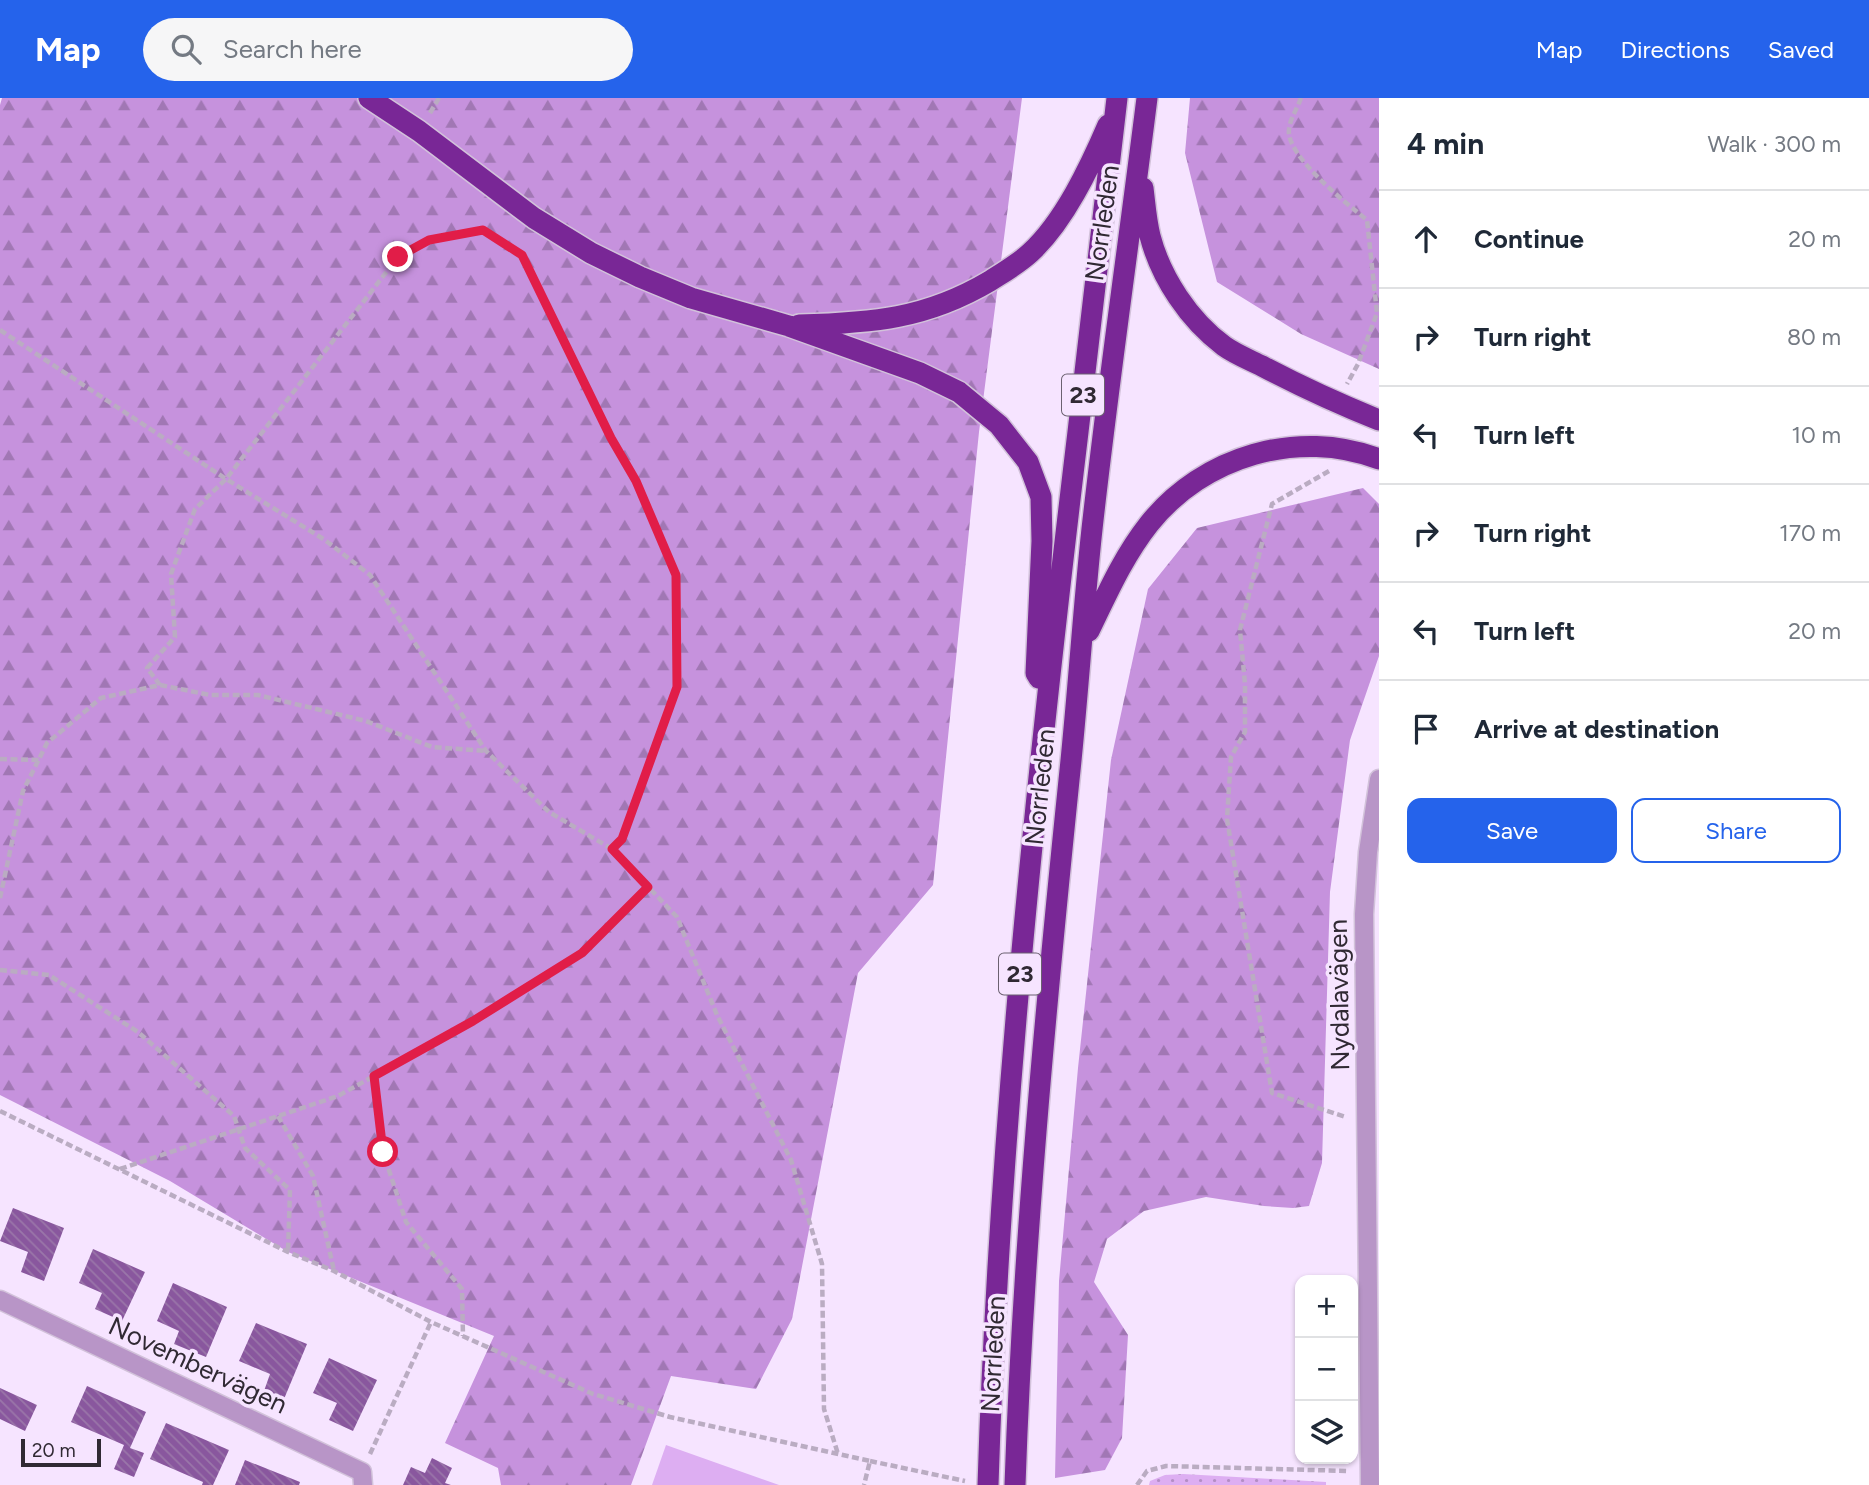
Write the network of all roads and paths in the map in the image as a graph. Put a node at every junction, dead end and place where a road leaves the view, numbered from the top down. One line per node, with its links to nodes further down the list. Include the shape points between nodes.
1 (369, 98): 6 (highway, via 534,218 591,253 691,298)
2 (1147, 98): 5 (highway, Norrleden / 23)
3 (1301, 98): 8 (path, via 1289,129 1290,142 1304,162 1367,220 1377,313 1347,382)
4 (1117, 101): 6 (highway, via 1068,203 1031,253 1008,270 923,312 889,320); 15 (highway, Norrleden / 23)
5 (1140, 156): 8 (highway, via 1150,236 1184,305 1225,347); 13 (highway, Norrleden / 23, via 1095,505)
6 (789, 326): 15 (highway, via 920,373 959,392 1014,442 1028,462 1041,497 1036,673)
7 (0, 330): 12 (path)
8 (1352, 409): 9 (highway)
9 (1379, 420)
10 (1347, 449): 11 (highway); 13 (highway, via 1308,445 1269,450 1216,469 1184,489 1130,550); 27 (path, via 1342,464 1272,504 1240,630 1245,732 1231,757 1227,819 1272,1093)
11 (1379, 459)
12 (226, 479): 14 (path, via 195,509 171,574 174,637 147,667); 16 (path, via 326,540 370,575); 20 (path, via 398,257 429,240 483,230 522,255 636,481 676,575 677,687 622,839)
13 (1083, 642): 42 (highway, Norrleden / 23, via 1046,1003 1026,1259)
14 (160, 685): 16 (path, via 210,695 258,695 366,721 432,747); 18 (path, via 101,698 47,743)
15 (1047, 692): 40 (highway, Norrleden / 23, via 1017,999)
16 (486, 751): 20 (path, via 549,813)
17 (0, 759): 18 (path)
18 (38, 760): 22 (path, via 23,791)
19 (1379, 779): 27 (street, Nydalavägen, via 1364,914)
20 (612, 849): 21 (path)
21 (648, 887): 24 (path, via 582,953); 36 (path, via 677,917 717,1015 791,1160 822,1264 824,1409)
22 (0, 898)
23 (0, 970): 28 (path, via 49,975 138,1032 234,1116)
24 (374, 1076): 26 (path, via 338,1096); 35 (path, via 383,1152 407,1222 463,1289)
25 (0, 1111): 29 (path)
26 (278, 1116): 28 (path); 32 (path, via 313,1176)
27 (1367, 1124): 30 (street, Nydalavägen)
28 (240, 1129): 29 (path); 31 (path, via 245,1147 290,1190)
29 (120, 1169): 31 (path)
30 (1373, 1211): 39 (street, Nydalavägen)
31 (288, 1252): 32 (path)
32 (334, 1270): 34 (path)
33 (0, 1300): 38 (street, Novembervägen)
34 (431, 1322): 35 (path); 38 (path)
35 (463, 1336): 36 (path, via 593,1394 670,1417)
36 (838, 1454): 37 (path)
37 (870, 1461): 40 (path); 41 (path)
38 (362, 1478)
39 (1370, 1478): 43 (path, via 1166,1466 1147,1471)
40 (980, 1484)
41 (864, 1485)
42 (1015, 1485)
43 (1137, 1485)

